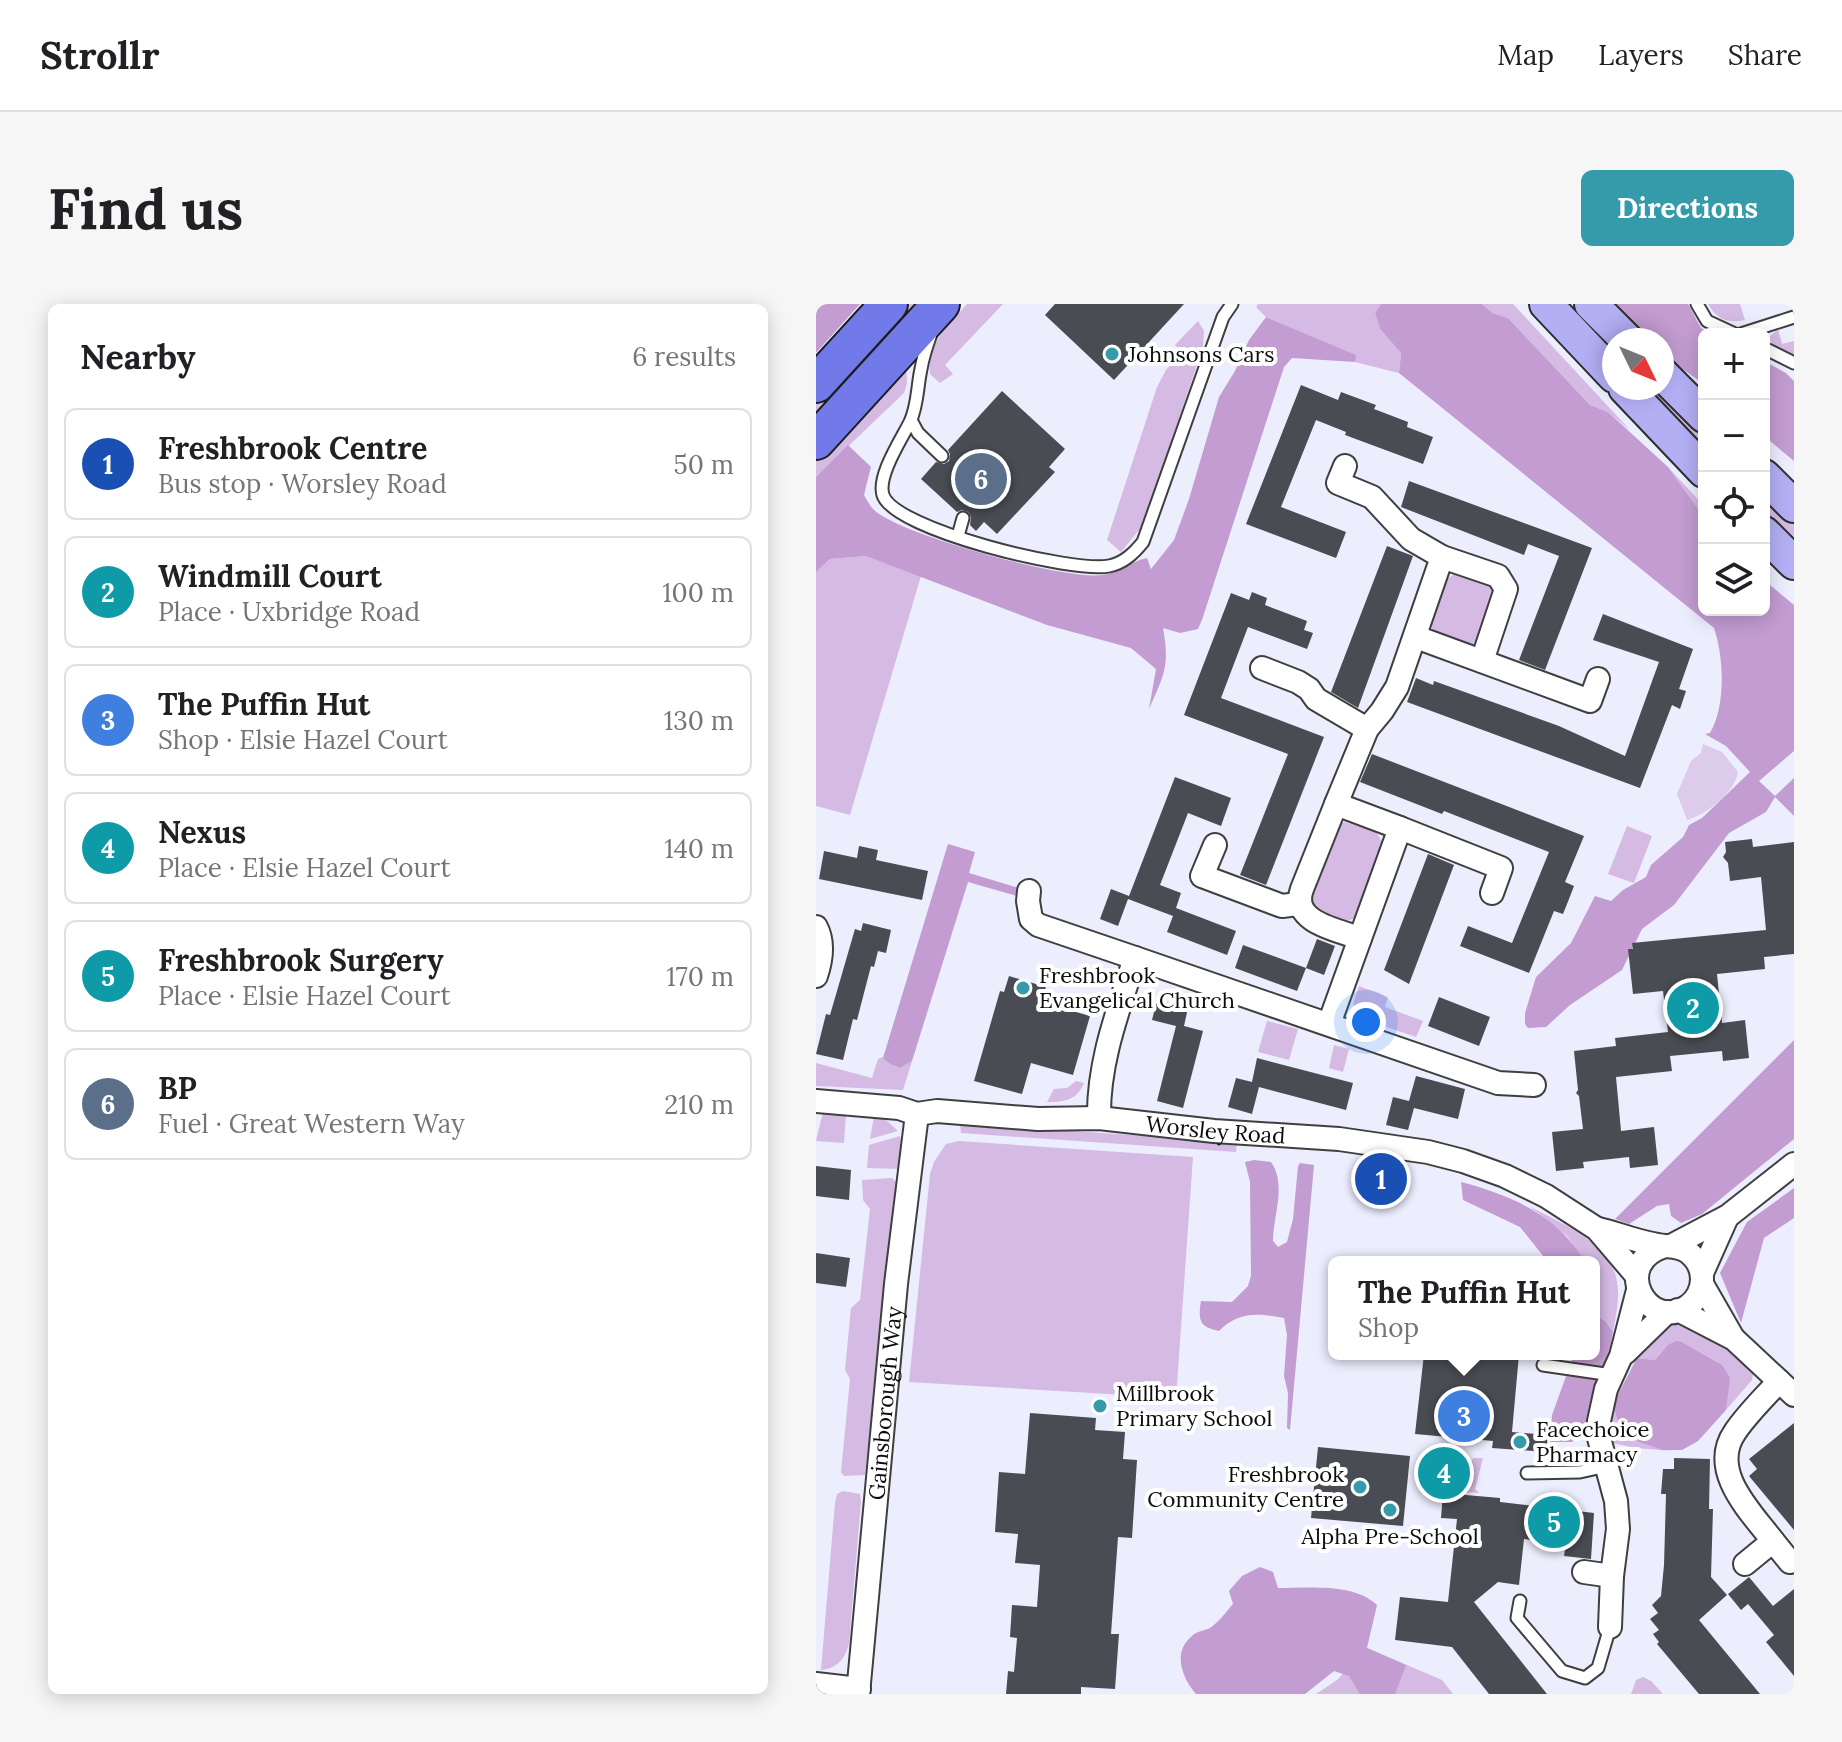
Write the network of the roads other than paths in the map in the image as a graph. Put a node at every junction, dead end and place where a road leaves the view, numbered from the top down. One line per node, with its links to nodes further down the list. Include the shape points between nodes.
1 (889, 304): 14 (main road)
2 (1232, 304): 28 (lane, via 1143,542 1128,558 1107,567 1088,567 1043,561)
3 (1546, 304): 12 (main road)
4 (1591, 304): 8 (main road)
5 (1697, 304): 9 (lane, via 1707,321)
6 (940, 305): 18 (lane); 19 (main road)
7 (1794, 317): 10 (lane)
8 (1615, 328)
9 (1724, 328)
10 (1758, 328)
11 (1770, 351): 13 (lane)
12 (1602, 363)
13 (1794, 363)
14 (816, 384)
15 (1674, 386): 17 (main road)
16 (1636, 400): 21 (main road)
17 (1698, 410)
18 (911, 420): 20 (lane); 28 (lane, via 883,476 883,497 897,512)
19 (816, 441)
20 (942, 456)
21 (1698, 465)
22 (1345, 466): 30 (street, via 1338,483 1372,497 1411,539)
23 (1770, 478): 25 (lane)
24 (1770, 482): 26 (main road)
25 (1794, 486)
26 (1794, 506)
27 (963, 518): 28 (lane)
28 (958, 536)
29 (1770, 539): 31 (main road)
30 (1442, 557): 32 (street); 33 (street, via 1498,576 1506,589)
31 (1794, 563)
32 (1416, 637): 33 (street); 36 (street, via 1392,698)
33 (1482, 661): 35 (street, via 1590,701)
34 (1262, 668): 36 (street, via 1298,682)
35 (1598, 679)
36 (1367, 729): 37 (street)
37 (1336, 804): 38 (street); 42 (street)
38 (1400, 828): 41 (street, via 1501,868); 44 (street)
39 (1215, 845): 42 (street, via 1202,876 1282,906)
40 (1029, 891): 45 (street, via 1031,919 1038,925)
41 (1492, 893)
42 (1298, 904): 44 (street, via 1311,919)
43 (816, 927): 46 (street, via 821,952)
44 (1360, 938): 47 (street)
45 (1135, 958): 47 (street); 51 (street, via 1104,1058)
46 (816, 976)
47 (1329, 1024): 48 (street, via 1498,1083)
48 (1534, 1085)
49 (816, 1101): 50 (street, Worsley Road)
50 (917, 1114): 51 (street, Worsley Road); 73 (street, Gainsborough Way)
51 (1099, 1118): 54 (street, Worsley Road, via 1428,1152 1518,1182)
52 (1794, 1164): 53 (street)
53 (1728, 1216): 55 (street); 56 (street)
54 (1597, 1229): 55 (street, Worsley Road); 57 (street, Worsley Road)
55 (1668, 1246): 56 (street, Worsley Road, via 1691,1255); 57 (street, via 1647,1255)
56 (1702, 1278): 58 (street, via 1696,1299); 59 (street, Worsley Road)
57 (1638, 1283): 58 (street, Worsley Road, via 1652,1307); 61 (street)
58 (1672, 1311): 59 (street, Worsley Road); 61 (street)
59 (1734, 1339): 62 (street)
60 (1543, 1365): 61 (lane)
61 (1617, 1366): 63 (street, via 1599,1421)
62 (1787, 1388): 65 (street, via 1734,1433 1728,1447 1730,1482)
63 (1607, 1466): 64 (lane); 69 (street, via 1618,1529)
64 (1527, 1473)
65 (1773, 1541): 66 (street); 67 (street)
66 (1790, 1562)
67 (1745, 1564)
68 (1584, 1572): 69 (street)
69 (1612, 1576): 71 (street)
70 (1520, 1601): 71 (lane, via 1517,1618 1572,1676 1585,1678 1598,1668)
71 (1610, 1627)
72 (816, 1684): 73 (street)
73 (859, 1692)

